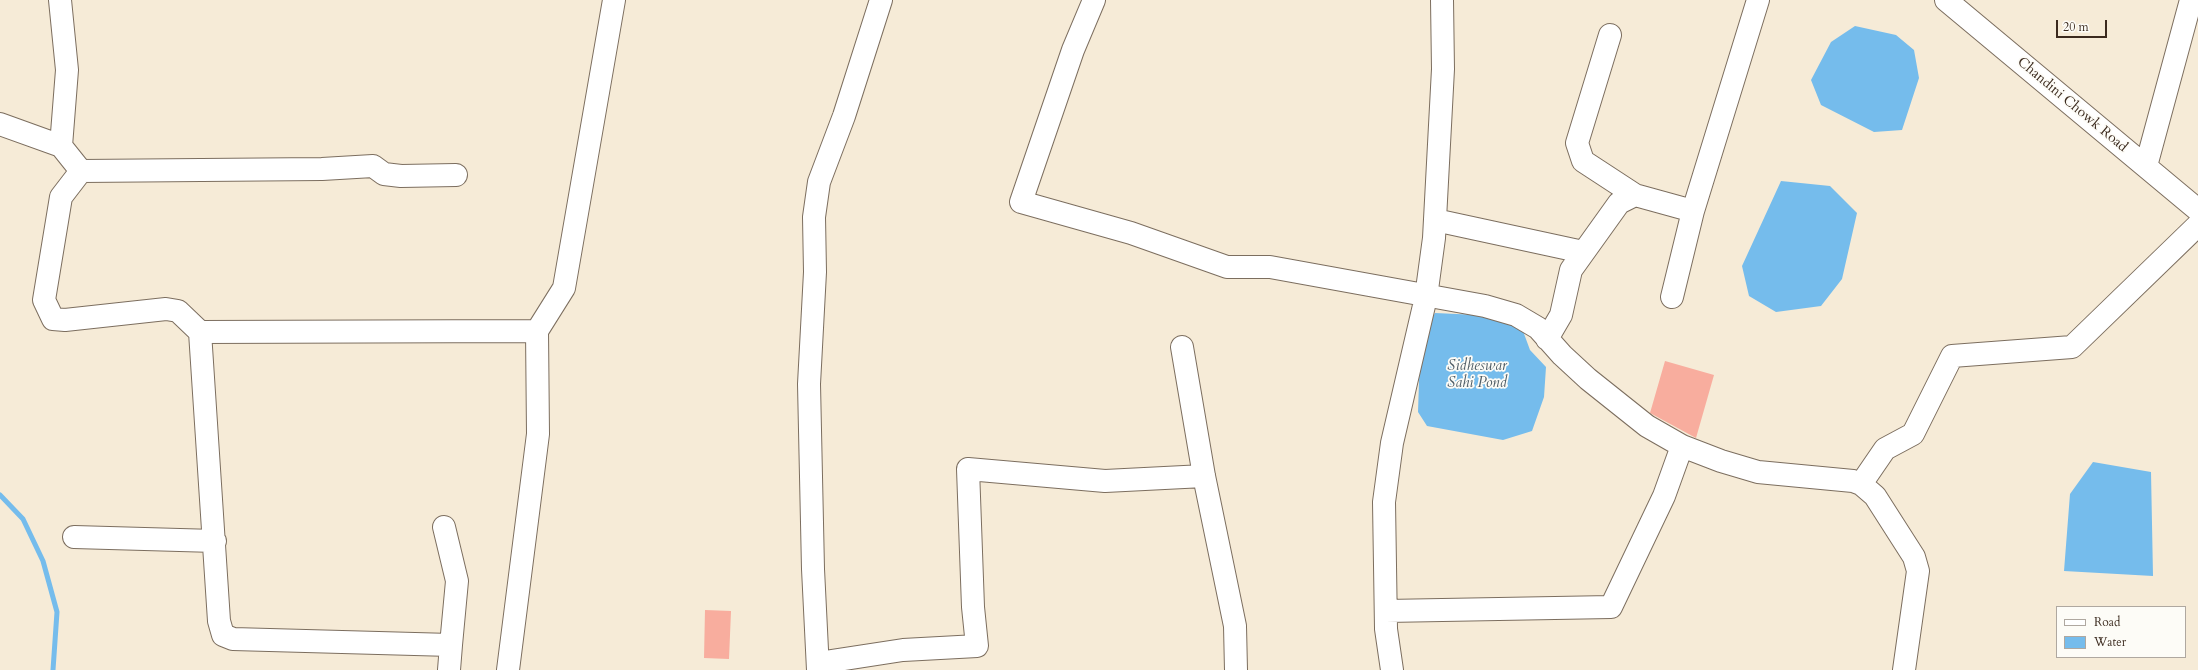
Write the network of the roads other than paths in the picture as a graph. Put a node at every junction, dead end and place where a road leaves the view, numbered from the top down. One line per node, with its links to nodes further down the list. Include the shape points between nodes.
1 (60, 0): 11 (street, via 67,70)
2 (614, 0): 23 (street, via 564,288)
3 (881, 0): 35 (street, via 844,116 819,182 814,217 815,272 809,384)
4 (1094, 0): 21 (street, via 1073,50 1021,202 1131,233 1227,267 1270,267)
5 (1442, 0): 18 (street, via 1443,69)
6 (1758, 0): 17 (street)
7 (1946, 0): 12 (street, Chandini Chowk Road)
8 (2191, 0): 12 (street)
9 (1610, 35): 15 (street, via 1577,143 1583,161)
10 (0, 124): 11 (street)
11 (61, 146): 13 (street)
12 (2146, 166): 16 (street, Chandini Chowk Road)
13 (81, 171): 14 (street, via 322,169 373,166 384,174 401,176); 24 (street, via 61,197 44,300 53,319 65,320 166,309 178,311)
14 (456, 175)
15 (1635, 196): 17 (street); 20 (street, via 1619,203)
16 (2198, 210)
17 (1693, 211): 22 (street)
18 (1436, 220): 20 (street); 21 (street)
19 (2198, 225): 29 (street, via 2072,347 1952,356 1913,434 1884,449)
20 (1583, 252): 25 (street, via 1571,270 1561,315)
21 (1426, 297): 25 (street, via 1485,306 1516,315 1538,328); 33 (street, via 1392,443 1385,494)
22 (1672, 297)
23 (537, 331): 24 (street); 37 (street, via 538,434)
24 (200, 332): 32 (street)
25 (1547, 339): 27 (street, via 1588,379 1647,426)
26 (1182, 347): 28 (street)
27 (1682, 446): 29 (street, via 1758,472 1831,478); 33 (street, via 1664,496 1611,607)
28 (1204, 476): 35 (street, via 1105,481 968,469 973,607 977,646 903,650); 38 (street, via 1235,626)
29 (1861, 484): 40 (street, via 1874,496 1914,557 1918,571)
30 (444, 527): 34 (street, via 457,580)
31 (74, 537): 32 (street)
32 (215, 541): 34 (street, via 219,621 223,635 232,640)
33 (1386, 611): 39 (street)
34 (451, 645): 36 (street)
35 (818, 666)
36 (449, 670)
37 (508, 670)
38 (1236, 670)
39 (1392, 670)
40 (1904, 670)

